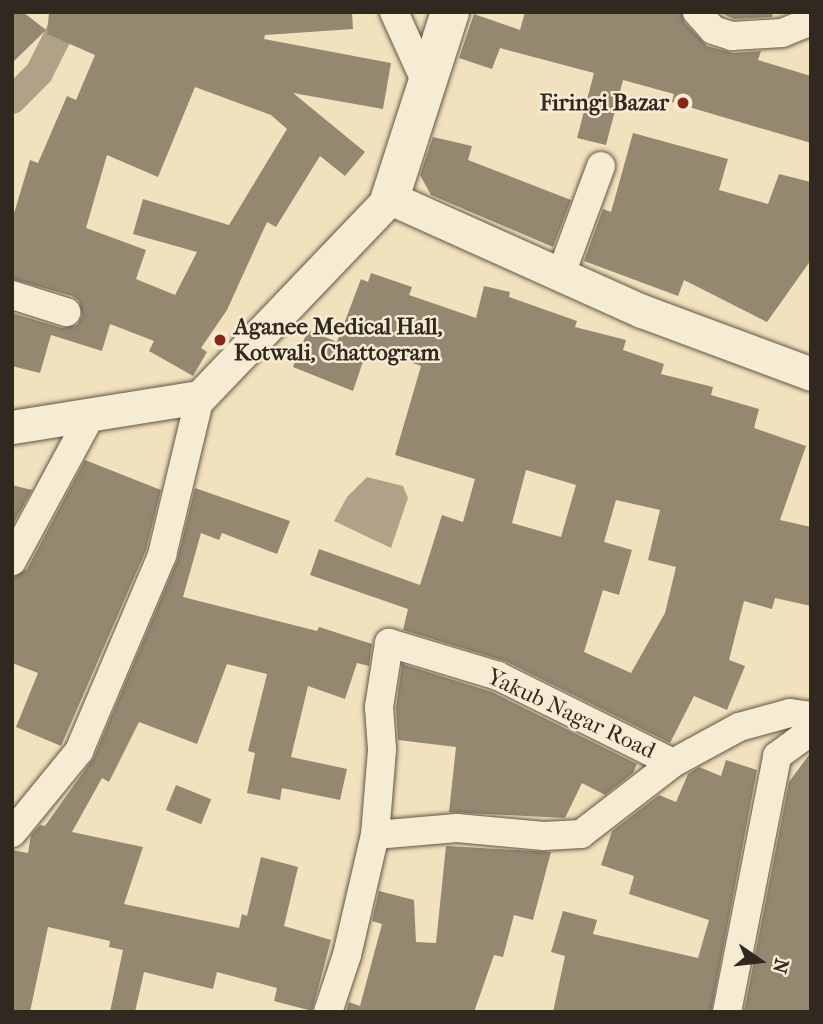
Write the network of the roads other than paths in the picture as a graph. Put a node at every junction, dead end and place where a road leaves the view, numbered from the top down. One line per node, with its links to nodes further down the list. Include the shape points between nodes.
1 (394, 12): 5 (street)
2 (450, 12): 5 (main road)
3 (697, 12): 4 (street, via 713,30 732,36 782,33)
4 (811, 20)
5 (428, 87): 7 (main road)
6 (601, 166): 8 (street)
7 (390, 198): 8 (street); 12 (street)
8 (561, 274): 11 (street)
9 (12, 295): 10 (street)
10 (66, 312)
11 (811, 374)
12 (200, 397): 13 (street); 19 (street, via 162,555 79,751)
13 (90, 417): 14 (street); 15 (street)
14 (12, 428)
15 (12, 561)
16 (811, 716): 18 (street, Yakub Nagar Road, via 790,713 739,727)
17 (811, 731): 22 (street, via 777,756)
18 (673, 762): 20 (street, Yakub Nagar Road, via 581,834 544,836 457,828); 20 (street, Yakub Nagar Road, via 498,676 389,643 379,707 382,749)
19 (12, 833)
20 (375, 835): 21 (street, via 347,955)
21 (328, 1012)
22 (727, 1012)

